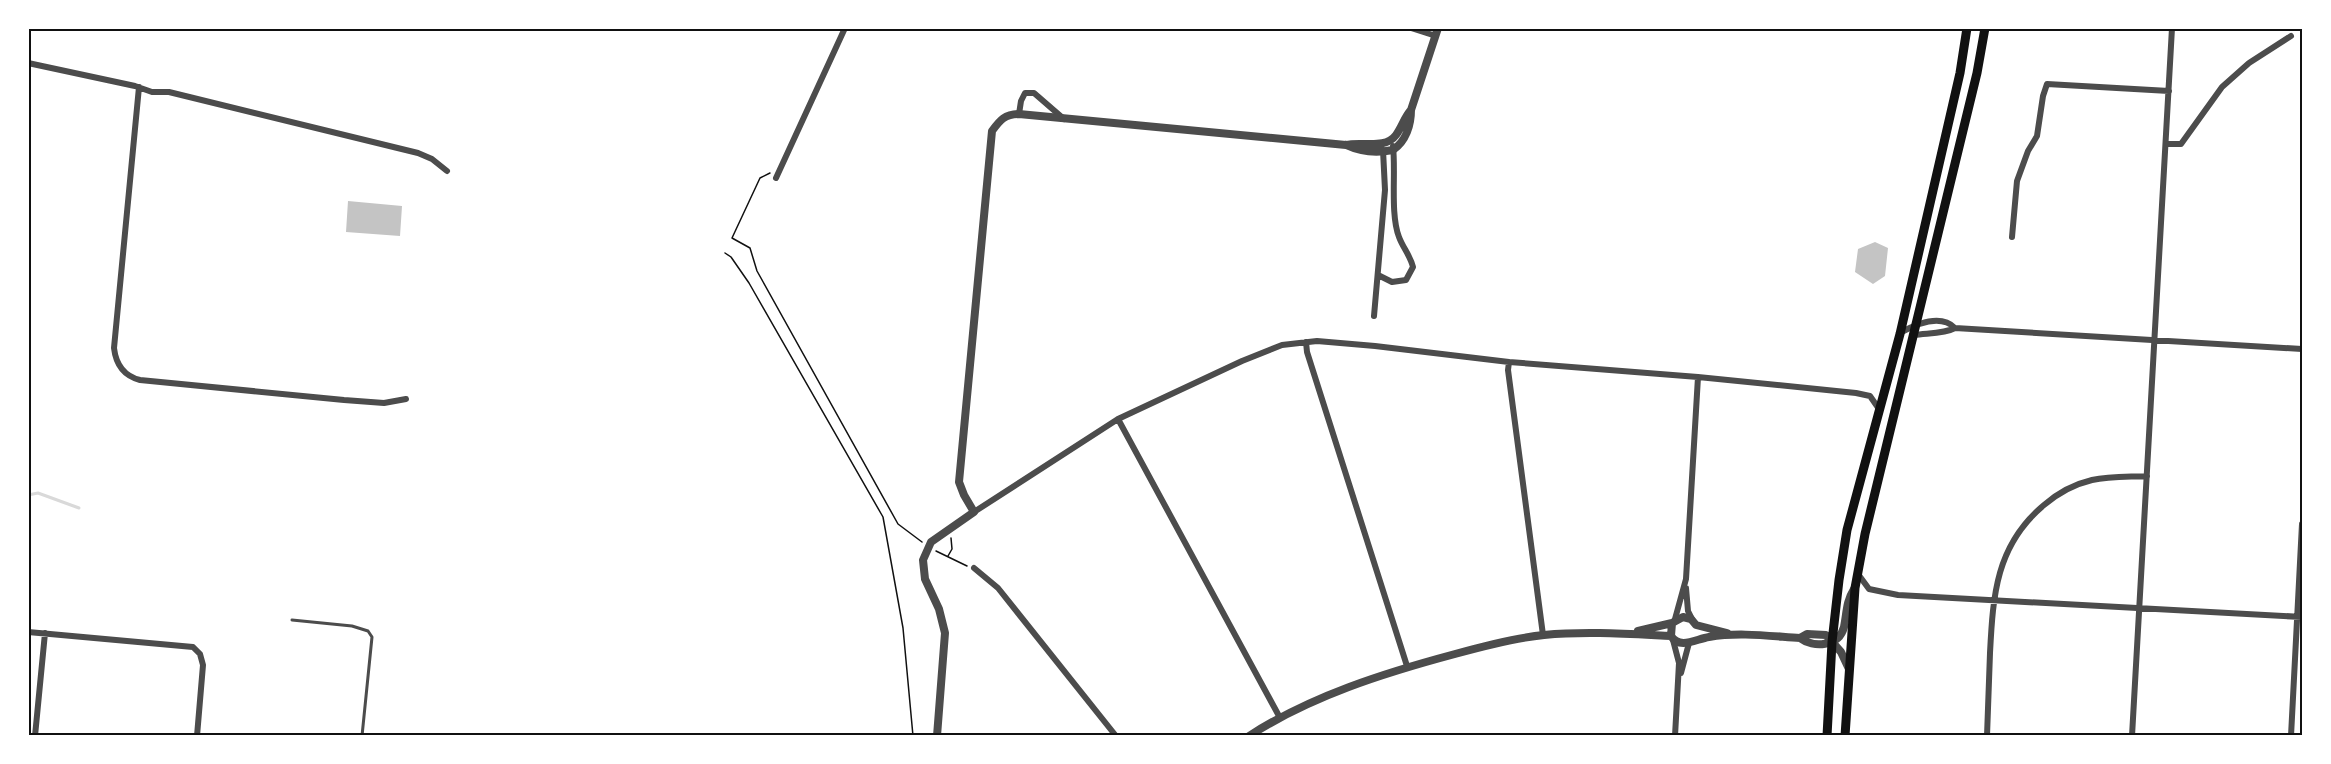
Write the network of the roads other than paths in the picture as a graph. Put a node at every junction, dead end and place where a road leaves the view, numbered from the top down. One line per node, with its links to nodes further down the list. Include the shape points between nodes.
1 (845, 28): 19 (street)
2 (1411, 28): 6 (street)
3 (1967, 28): 25 (main road)
4 (1985, 28): 23 (main road)
5 (2172, 28): 10 (street)
6 (1437, 32): 11 (street)
7 (2291, 36): 15 (street, via 2249,63 2222,87 2181,144)
8 (28, 63): 9 (street)
9 (139, 87): 18 (street, via 418,153); 32 (street, via 114,348 124,372 140,380 332,399 384,403)
10 (2169, 91): 15 (street); 20 (street, via 2047,84 2037,136 2017,181)
11 (1411, 110): 14 (street); 17 (street, via 1406,135)
12 (1019, 114): 13 (street); 13 (street, via 1022,97 1030,92); 36 (street, via 1004,117 992,131 959,482)
13 (1065, 120): 16 (street, via 1346,145 1354,149)
14 (1391, 140): 16 (street); 17 (street)
15 (2166, 144): 27 (street)
16 (1382, 148): 17 (street); 21 (street, via 1385,190)
17 (1393, 150): 21 (street, via 1399,237 1413,267 1406,280 1392,282)
18 (447, 171)
19 (773, 175)
20 (2012, 237)
21 (1378, 275): 22 (street)
22 (1374, 316)
23 (1918, 323): 24 (street, via 1950,322); 25 (street); 26 (main road)
24 (1955, 328): 26 (street); 27 (street)
25 (1900, 334): 33 (main road)
26 (1914, 335): 39 (main road)
27 (2154, 340): 29 (street); 35 (street)
28 (1306, 342): 30 (street); 34 (street, via 1262,352); 56 (street)
29 (2302, 349)
30 (1509, 362): 31 (street); 52 (street)
31 (1698, 377): 33 (street, via 1856,393 1870,396); 40 (street)
32 (406, 399)
33 (1879, 409): 55 (main road, via 1847,531)
34 (1118, 419): 36 (street); 59 (street)
35 (2147, 476): 42 (street, via 2092,480 2046,503 2014,538 1996,582); 43 (street)
36 (974, 512): 63 (street, via 928,546 923,560 923,572 945,633)
37 (2302, 524): 44 (street)
38 (974, 568): 64 (street, via 998,588)
39 (1858, 574): 41 (main road); 42 (street, via 1869,589 1898,596)
40 (1686, 579): 46 (street); 47 (street, via 1688,611)
41 (1855, 588): 55 (street, via 1848,599 1842,632); 57 (main road)
42 (1993, 601): 43 (street); 69 (street)
43 (2139, 609): 44 (street); 70 (street)
44 (2300, 617): 71 (street)
45 (292, 620): 62 (lane, via 352,626 368,631 372,637)
46 (1674, 621): 47 (street, via 1687,617); 50 (street); 53 (street)
47 (1695, 624): 51 (street); 54 (street, via 1696,633)
48 (28, 632): 49 (street)
49 (45, 633): 60 (street); 61 (street, via 189,646 200,654 204,665)
50 (1628, 634): 52 (street); 53 (street)
51 (1733, 634): 54 (street); 55 (street, via 1800,638 1808,644)
52 (1543, 635): 56 (street)
53 (1672, 638): 54 (street, via 1683,644); 58 (street, via 1679,663)
54 (1691, 641): 58 (street)
55 (1832, 642): 57 (street, via 1842,652); 67 (main road)
56 (1407, 666): 59 (street)
57 (1849, 669): 68 (main road)
58 (1678, 682): 66 (street)
59 (1279, 716): 65 (street)
60 (35, 735)
61 (197, 735)
62 (362, 735)
63 (937, 735)
64 (1116, 735)
65 (1249, 735)
66 (1676, 735)
67 (1827, 735)
68 (1845, 735)
69 (1987, 735)
70 (2132, 735)
71 (2291, 735)

